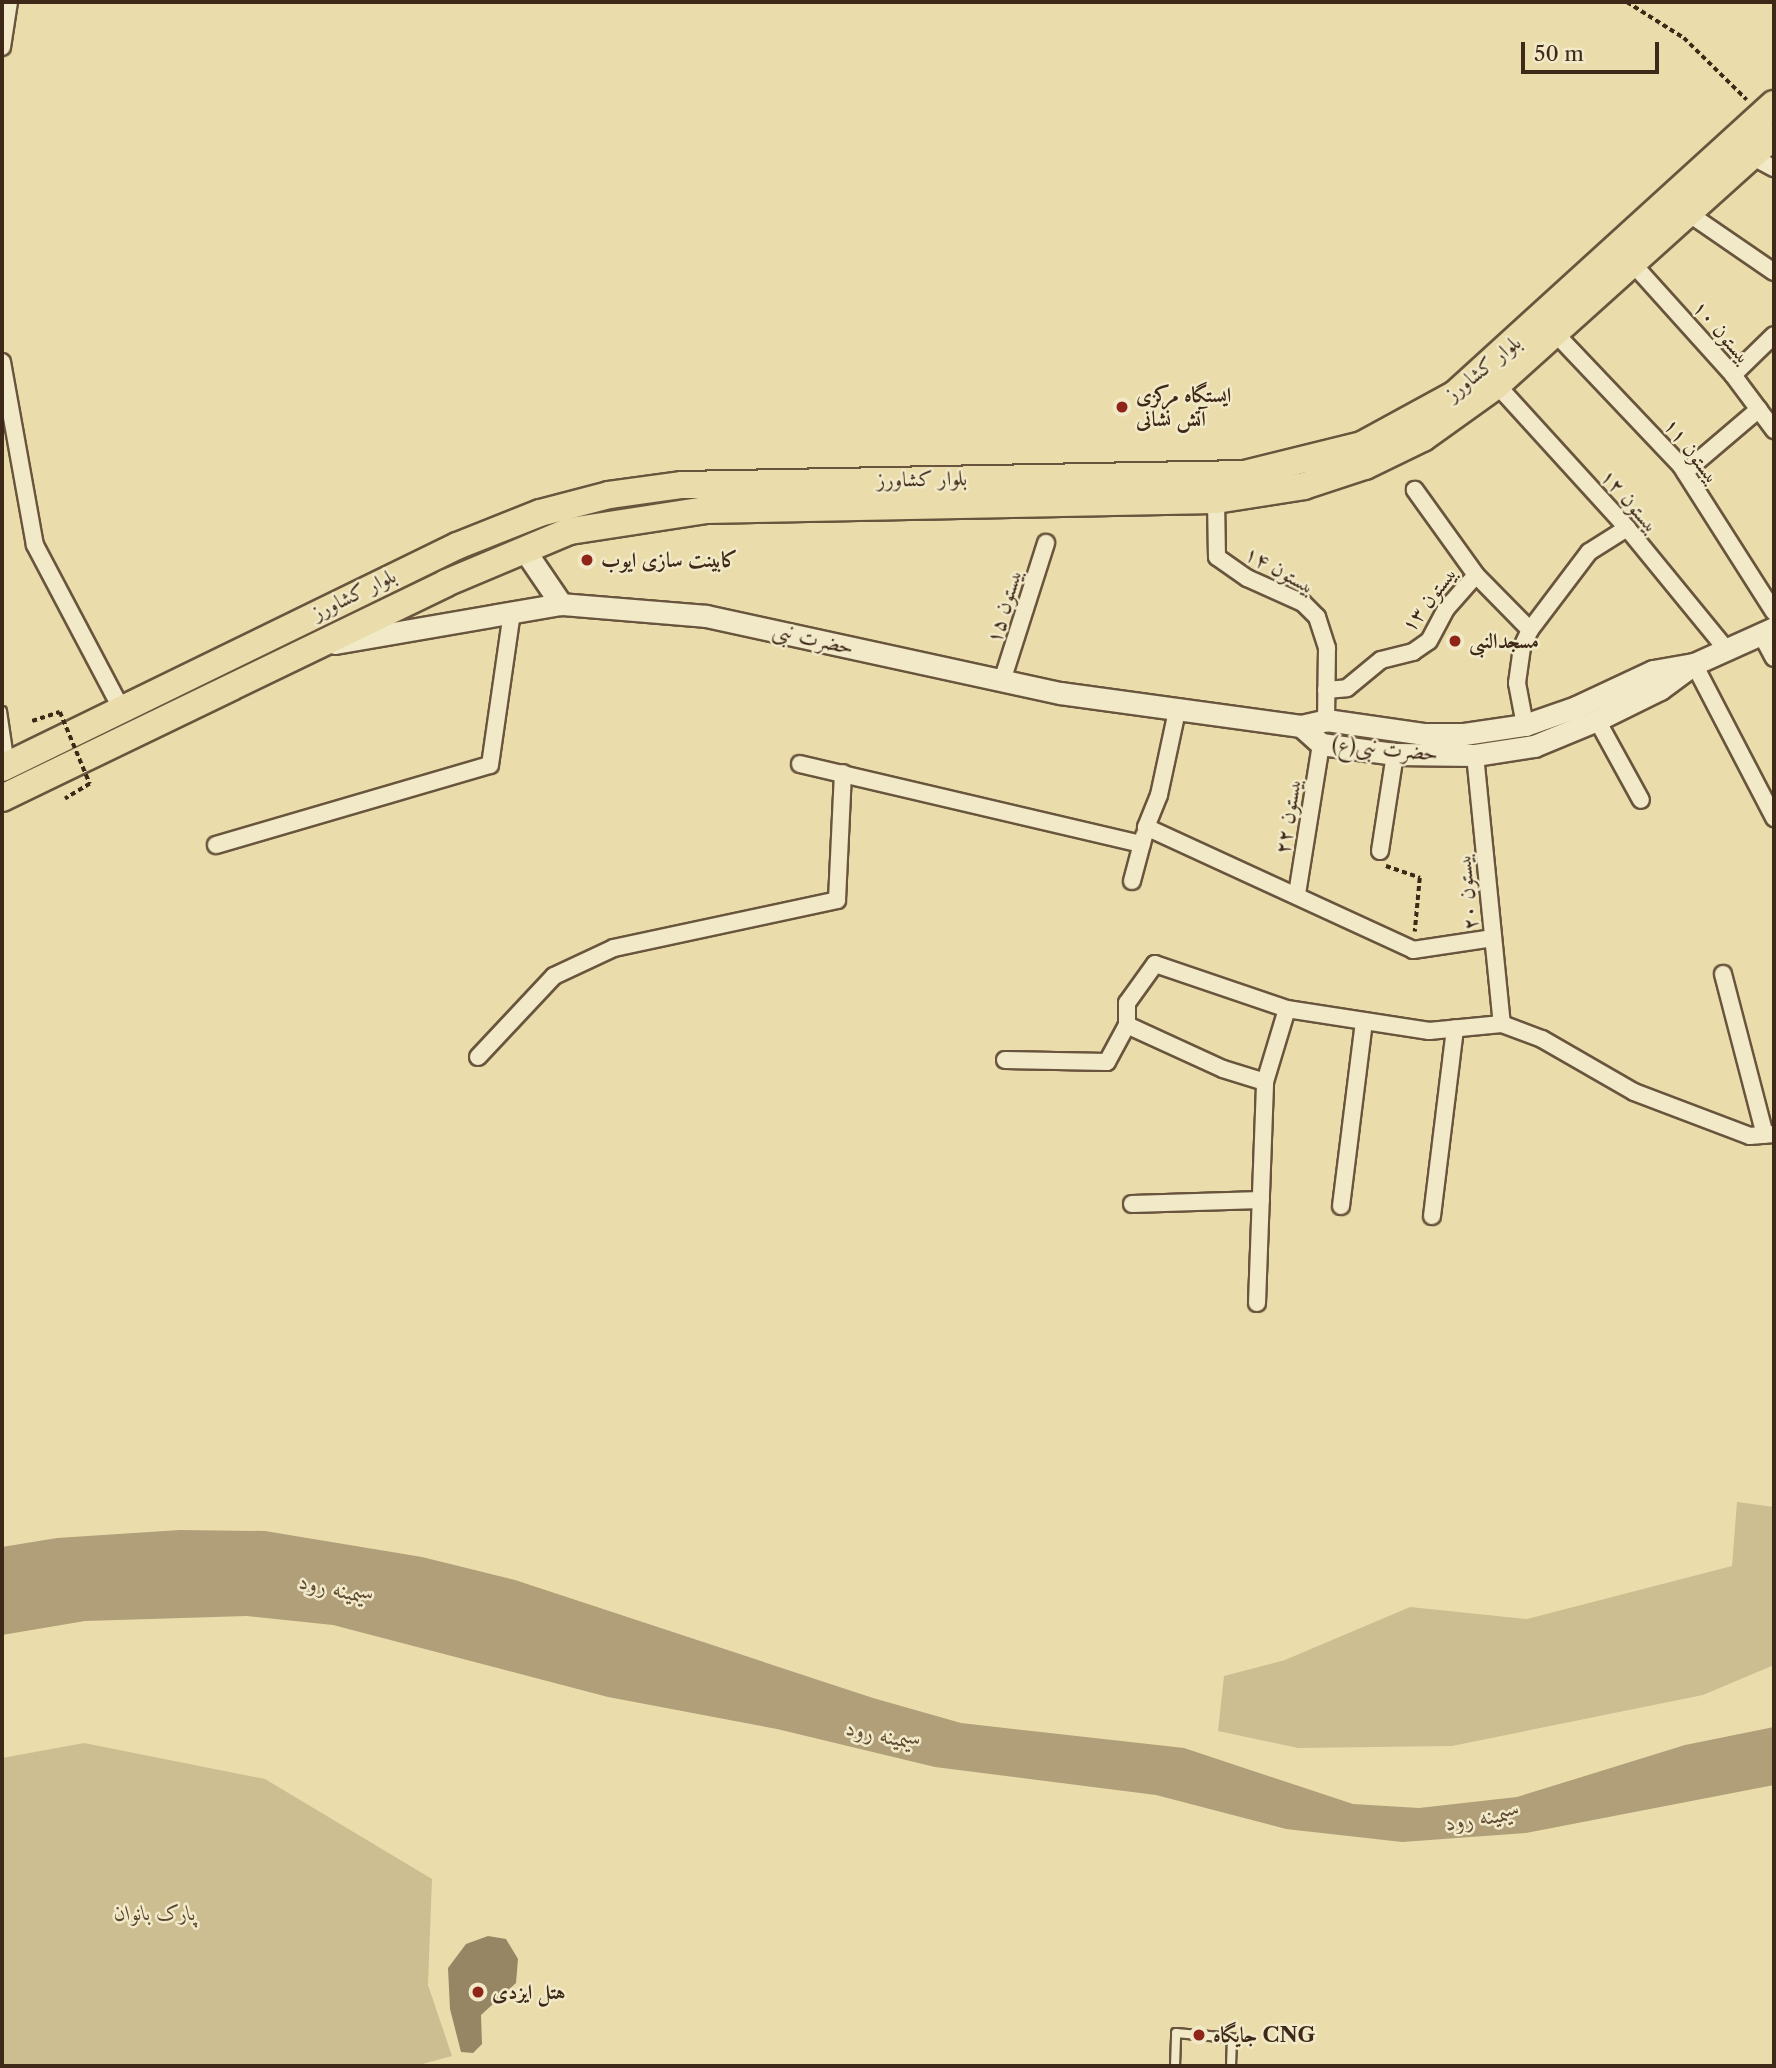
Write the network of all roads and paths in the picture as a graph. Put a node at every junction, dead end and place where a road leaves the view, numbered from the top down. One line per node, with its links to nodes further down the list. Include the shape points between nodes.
1 (9, 2): 3 (street)
2 (1627, 2): 4 (path, via 1685,38)
3 (2, 47)
4 (1770, 118): 5 (main road, بلوار کشاورز); 18 (main road, بلوار کشاورز, via 1455,394 1412,421 1363,445 1296,463)
5 (1763, 162): 6 (main road, بلوار کشاورز)
6 (1688, 213): 7 (main road, بلوار کشاورز); 8 (street)
7 (1634, 265): 9 (main road, بلوار کشاورز); 12 (street, بیستون ۱۰)
8 (1774, 272)
9 (1555, 333): 13 (main road, بلوار کشاورز); 16 (street, بیستون ۱۱, via 1641,419)
10 (1774, 335): 12 (street)
11 (2, 362): 35 (street, via 35,545)
12 (1733, 375): 14 (street, بیستون ۱۰)
13 (1497, 385): 19 (main road, بلوار کشاورز, via 1423,438 1365,466 1304,486); 20 (street, بیستون ۱۲)
14 (1759, 410): 15 (street, بیستون ۱۰); 16 (street)
15 (1774, 429)
16 (1685, 472): 25 (street, بیستون ۱۱)
17 (1415, 490): 23 (street, بیستون ۱۳)
18 (1135, 491): 19 (main road, بلوار کشاورز); 22 (main road, بلوار کشاورز, via 705,510 617,521); 35 (main road, بلوار کشاورز, via 696,484 609,495 540,513 457,546)
19 (1216, 500): 34 (street, بیستون ۱۴, via 1217,557 1247,578 1303,603 1317,617 1327,648)
20 (1627, 528): 27 (street, via 1589,552); 30 (street, بیستون ۱۲)
21 (1046, 543): 33 (street, بیستون ۱۵)
22 (523, 548): 24 (street); 29 (main road, بلوار کشاورز)
23 (1476, 575): 27 (street); 34 (street, بیستون ۱۳, via 1446,609 1429,641 1413,652 1381,660 1347,688)
24 (561, 604): 26 (street, حضرت نبی); 33 (street, حضرت نبی, via 706,616)
25 (1774, 612)
26 (512, 613): 29 (street, حضرت نبی); 55 (street, via 490,765)
27 (1530, 630): 41 (street, via 1522,647 1517,683)
28 (1768, 631): 30 (street, حضرت نبی(ع)); 31 (street)
29 (323, 645): 49 (main road, بلوار کشاورز)
30 (1727, 650): 32 (street, حضرت نبی(ع))
31 (1774, 658)
32 (1694, 664): 39 (street, حضرت نبی(ع), via 1660,689); 41 (street, حضرت نبی(ع), via 1653,671); 52 (street)
33 (1002, 681): 36 (street, حضرت نبی)
34 (1326, 690): 38 (street, بیستون ۱۴)
35 (121, 708): 47 (main road, بلوار کشاورز)
36 (1177, 710): 42 (street, حضرت نبی); 53 (street, via 1159,795)
37 (2, 711): 47 (lane)
38 (1326, 720): 41 (street, حضرت نبی(ع), via 1423,734 1464,734); 42 (street, حضرت نبی(ع))
39 (1597, 720): 45 (street, حضرت نبی(ع), via 1534,746); 51 (street)
40 (32, 722): 50 (path, bridge, via 60,712 90,784)
41 (1525, 725)
42 (1301, 726): 43 (street, حضرت نبی(ع))
43 (1321, 744): 44 (street, حضرت نبی(ع)); 58 (street, بیستون ۲۲)
44 (1395, 754): 45 (street, حضرت نبی(ع)); 56 (street)
45 (1475, 755): 59 (street, بیستون ۲۰)
46 (800, 764): 48 (street)
47 (6, 766)
48 (843, 773): 54 (street); 67 (street, via 838,900 614,948 554,976)
49 (2, 798)
50 (65, 799)
51 (1641, 800)
52 (1774, 818)
53 (1146, 827): 54 (street); 58 (street)
54 (1142, 844): 57 (street)
55 (216, 845)
56 (1380, 851): 60 (path, via 1388,869 1420,878)
57 (1132, 881)
58 (1297, 894): 60 (street)
59 (1493, 938): 60 (street); 64 (street, بیستون ۲۰)
60 (1413, 950)
61 (1723, 974): 70 (street)
62 (1287, 1009): 63 (street); 65 (street, via 1155,964 1127,1003); 69 (street)
63 (1364, 1021): 66 (street, via 1429,1031); 73 (street)
64 (1502, 1024): 66 (street); 70 (street, via 1542,1040 1634,1092 1750,1136)
65 (1126, 1025): 68 (street, via 1107,1062); 69 (street, via 1223,1069)
66 (1455, 1028): 74 (street)
67 (478, 1057)
68 (1005, 1060)
69 (1265, 1082): 71 (street)
70 (1770, 1135)
71 (1261, 1200): 72 (street); 75 (street)
72 (1132, 1203)
73 (1341, 1206)
74 (1432, 1216)
75 (1257, 1303)
76 (1175, 2066): 77 (lane, via 1176,2033 1232,2038)
77 (1231, 2066)

